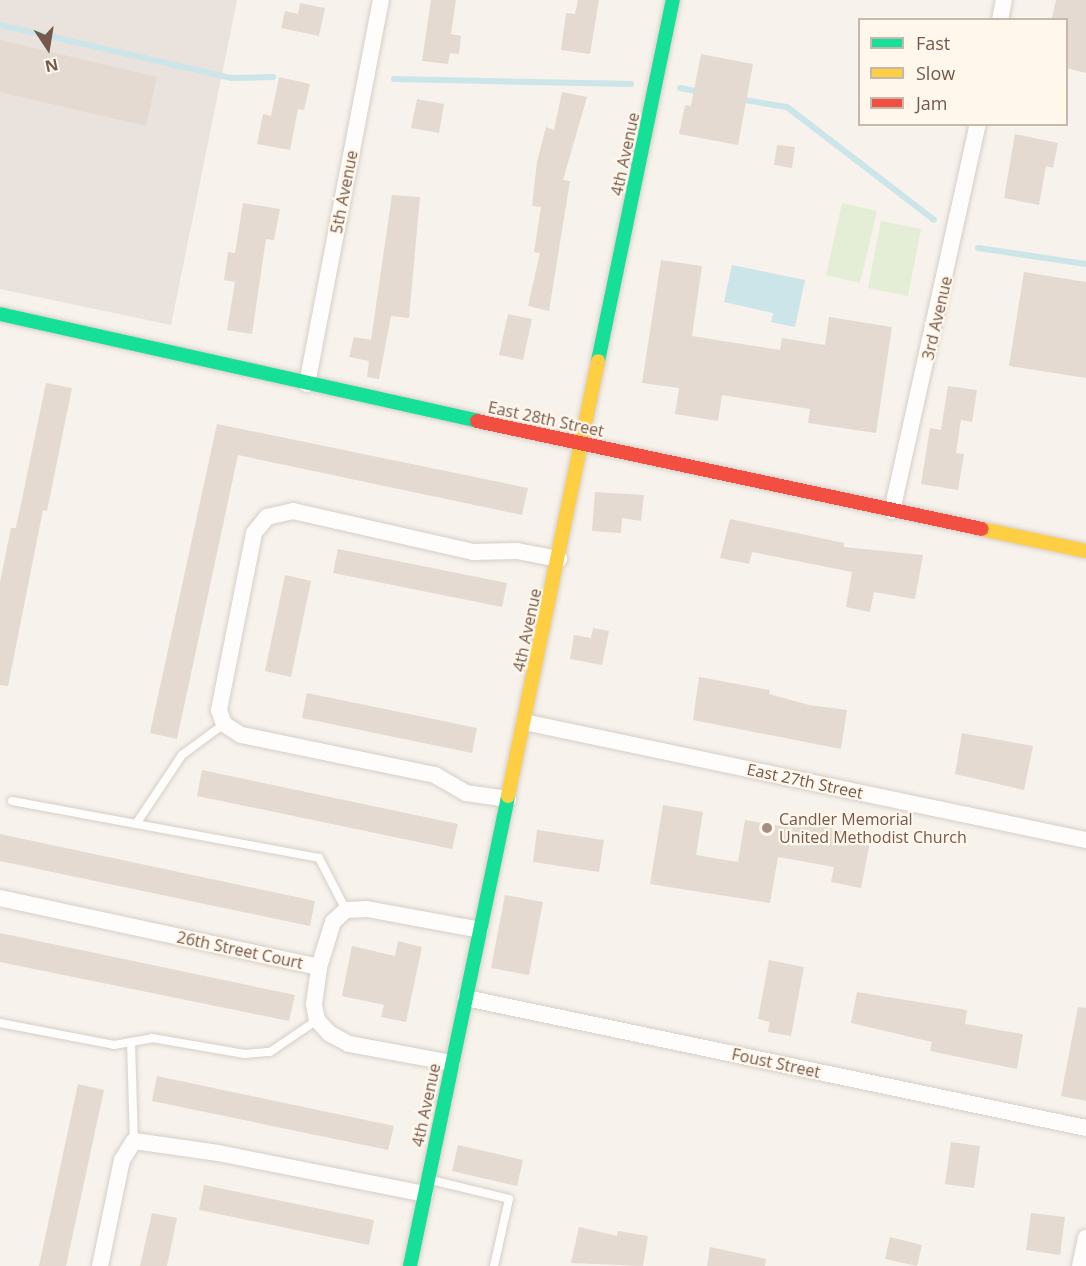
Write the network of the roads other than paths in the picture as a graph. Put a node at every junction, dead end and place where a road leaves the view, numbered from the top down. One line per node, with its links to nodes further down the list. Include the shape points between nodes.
1 (381, 0): 7 (street, 5th Avenue)
2 (673, 0): 8 (main road, 4th Avenue)
3 (1004, 0): 4 (street)
4 (1000, 18)
5 (978, 126): 9 (street, 3rd Avenue)
6 (0, 314): 7 (main road, East 28th Street)
7 (307, 384): 8 (main road, East 28th Street)
8 (583, 444): 9 (main road, East 28th Street); 11 (main road, 4th Avenue)
9 (892, 511): 10 (main road, East 28th Street)
10 (1086, 551)
11 (558, 559): 12 (main road, 4th Avenue); 13 (street, via 517,551 474,552 293,511 267,517 255,533 219,710)
12 (524, 722): 14 (main road, 4th Avenue); 17 (street, East 27th Street)
13 (224, 724): 14 (street, via 242,735 435,775 466,793); 16 (lane, via 182,755)
14 (508, 800): 20 (main road, 4th Avenue)
15 (12, 801): 16 (lane)
16 (136, 824): 19 (lane, via 319,858)
17 (1086, 840)
18 (0, 898): 21 (street, 26th Street Court)
19 (346, 910): 20 (street, via 367,909); 21 (street, via 333,922)
20 (480, 930): 22 (main road, 4th Avenue)
21 (319, 967): 23 (street, 26th Street Court, via 314,1004)
22 (466, 998): 26 (main road, 4th Avenue); 27 (street, Foust Street)
23 (317, 1020): 25 (lane, via 270,1052 245,1054 152,1038); 26 (street, via 330,1034 350,1044)
24 (0, 1023): 25 (lane, via 114,1045)
25 (131, 1042): 28 (lane)
26 (452, 1063): 29 (main road, 4th Avenue)
27 (1086, 1128)
28 (134, 1141): 29 (street); 31 (street, via 122,1160)
29 (426, 1187): 32 (main road, 4th Avenue); 33 (lane, via 509,1200)
30 (1086, 1238): 34 (street)
31 (100, 1266)
32 (410, 1266)
33 (494, 1266)
34 (1080, 1266)

